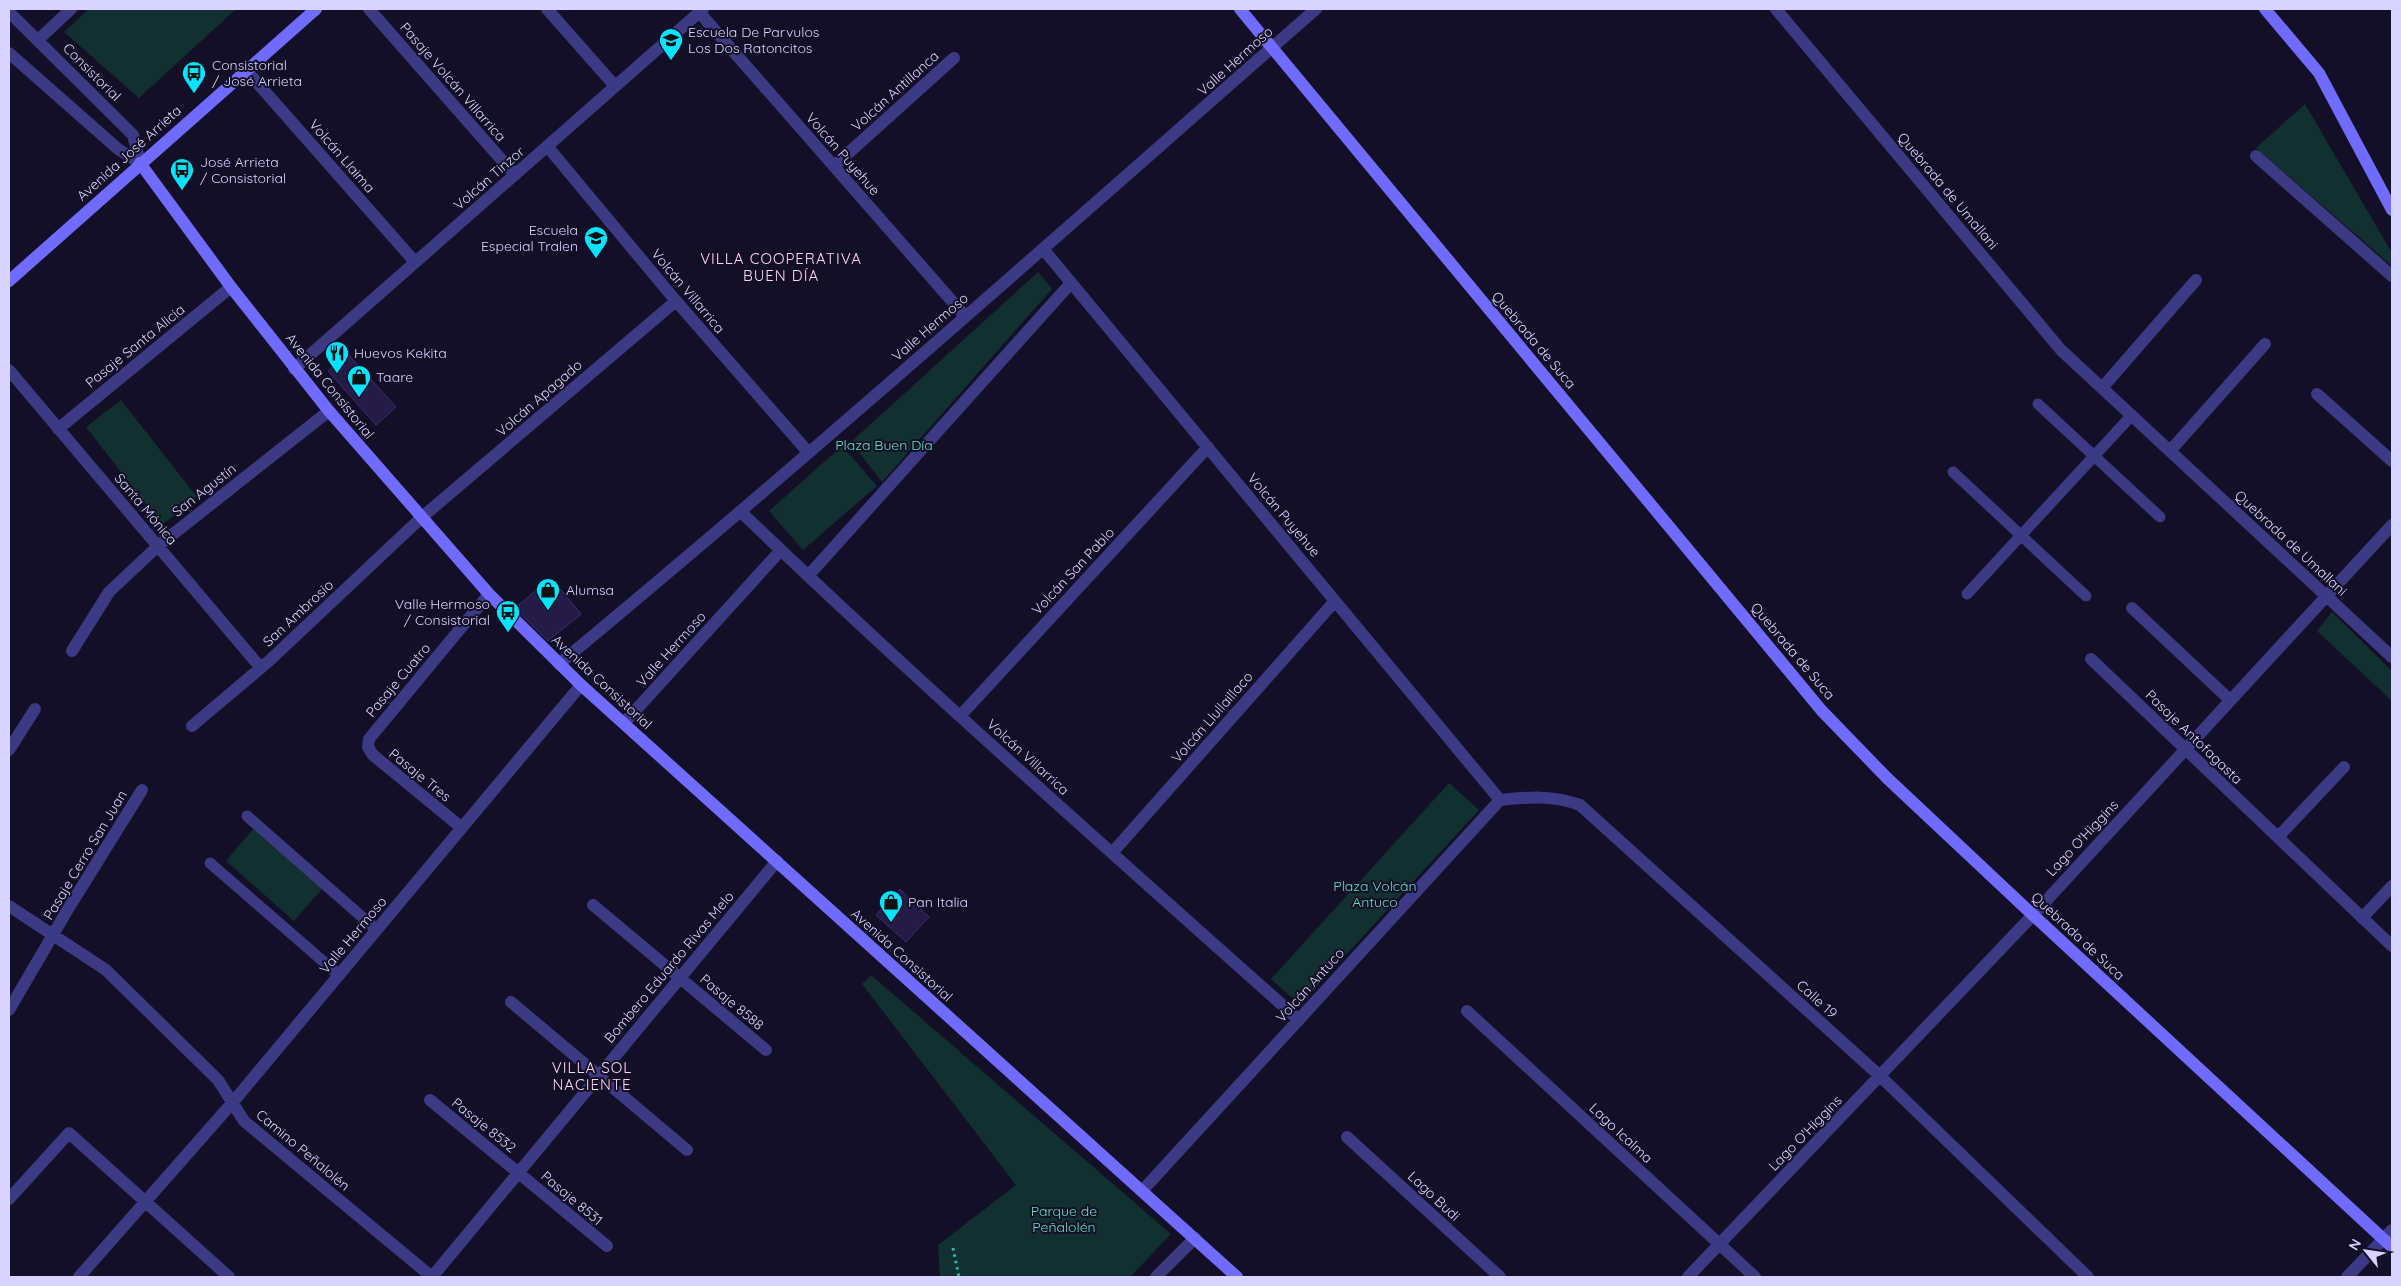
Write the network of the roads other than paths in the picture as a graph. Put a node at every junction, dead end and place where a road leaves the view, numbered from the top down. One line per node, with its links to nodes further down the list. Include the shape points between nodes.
1 (71, 9): 11 (street)
2 (316, 9): 15 (street, Avenida José Arrieta)
3 (369, 9): 21 (street, Pasaje Volcán Villarrica)
4 (547, 9): 16 (street)
5 (1240, 9): 12 (street, Quebrada de Suca)
6 (1316, 9): 12 (street, Valle Hermoso)
7 (1776, 9): 35 (street, Quebrada de Umallani, via 2062,350)
8 (2265, 9): 22 (street, via 2319,73)
9 (701, 10): 16 (street, Volcán Tinzor); 20 (street, Volcán Puyehue)
10 (9, 12): 11 (street, Consistorial)
11 (38, 40): 19 (street, Consistorial, via 133,136)
12 (1272, 47): 23 (street, Valle Hermoso); 87 (street, Quebrada de Suca, via 1822,711 1887,778)
13 (9, 53): 19 (street, Avenida Consistorial, via 111,143)
14 (954, 58): 20 (street, Volcán Antillanca)
15 (246, 70): 19 (street, Avenida José Arrieta); 24 (street, Volcán Llaima)
16 (615, 86): 17 (street, Volcán Tinzor)
17 (547, 146): 21 (street, Volcán Tinzor); 30 (street, Volcán Villarrica)
18 (2256, 156): 25 (street)
19 (140, 163): 27 (street, Avenida José Arrieta); 29 (street, Avenida Consistorial)
20 (834, 166): 31 (street, Volcán Puyehue)
21 (515, 175): 24 (street, Volcán Tinzor)
22 (2392, 210)
23 (1044, 250): 28 (street, Volcán Puyehue); 31 (street, Valle Hermoso)
24 (415, 262): 33 (street, Volcán Tinzor)
25 (2392, 276)
26 (2196, 280): 35 (street)
27 (9, 281)
28 (1071, 282): 41 (street, Volcán Puyehue); 54 (street)
29 (231, 287): 33 (street, Avenida Consistorial); 40 (street, Pasaje Santa Alicia)
30 (676, 301): 43 (street, Volcán Villarrica); 49 (street, Volcán Apagado)
31 (965, 316): 43 (street, Valle Hermoso)
32 (2265, 344): 42 (street)
33 (294, 369): 38 (street, Avenida Consistorial)
34 (9, 370): 40 (street, Santa Mónica)
35 (2102, 388): 39 (street, Quebrada de Umallani)
36 (2317, 394): 45 (street)
37 (2038, 404): 44 (lane)
38 (329, 411): 49 (street, Avenida Consistorial); 52 (street, San Agustín)
39 (2132, 416): 42 (street, Quebrada de Umallani); 44 (lane)
40 (58, 429): 52 (street, Santa Mónica)
41 (1208, 447): 59 (street, Volcán Puyehue); 69 (street, Volcán San Pablo)
42 (2170, 451): 58 (street, Quebrada de Umallani)
43 (808, 452): 47 (street, Valle Hermoso)
44 (2094, 456): 48 (lane); 51 (lane)
45 (2392, 461)
46 (1953, 472): 51 (lane)
47 (741, 512): 53 (street, Volcán Villarrica); 64 (street, Valle Hermoso)
48 (2160, 517)
49 (421, 518): 55 (street, Avenida Consistorial); 65 (street, San Ambrosio)
50 (2392, 525): 58 (street, Lago O'Higgins)
51 (2021, 535): 56 (lane); 57 (lane)
52 (158, 546): 61 (street, San Agustín, via 109,592); 65 (street, Santa Mónica)
53 (781, 550): 54 (street, Volcán Villarrica); 70 (street, Valle Hermoso)
54 (808, 576): 69 (street, Volcán Villarrica)
55 (489, 594): 64 (street, Avenida Consistorial); 72 (street, Pasaje Cuatro)
56 (1967, 594)
57 (2086, 596)
58 (2327, 596): 62 (street, Quebrada de Umallani); 67 (street, Lago O'Higgins)
59 (1335, 600): 77 (street, Volcán Puyehue); 81 (street, Volcán Llullaillaco)
60 (2132, 608): 67 (street)
61 (72, 651)
62 (2392, 657)
63 (2091, 659): 73 (street, Pasaje Antofagasta)
64 (560, 664): 66 (street, Avenida Consistorial)
65 (260, 667): 71 (street, San Ambrosio)
66 (581, 685): 70 (street, Avenida Consistorial); 79 (street, Valle Hermoso)
67 (2230, 700): 73 (street, Lago O'Higgins)
68 (35, 709): 74 (street)
69 (961, 715): 81 (street, Volcán Villarrica)
70 (624, 723): 82 (street, Avenida Consistorial)
71 (192, 726)
72 (369, 739): 79 (street, Pasaje Tres, via 372,755)
73 (2185, 749): 80 (street, Pasaje Antofagasta); 87 (street, Lago O'Higgins)
74 (9, 750)
75 (2344, 767): 80 (street)
76 (142, 790): 90 (street, Pasaje Cerro San Juan)
77 (1500, 800): 97 (street, Volcán Antuco); 100 (street, Calle 19, via 1554,797 1580,805)
78 (247, 816): 89 (lane)
79 (462, 828): 89 (street, Valle Hermoso)
80 (2278, 837): 88 (street, Pasaje Antofagasta)
81 (1112, 853): 97 (street, Volcán Villarrica)
82 (777, 862): 93 (street, Bombero Eduardo Rivas Melo); 106 (street, Avenida Consistorial)
83 (210, 863): 92 (lane)
84 (2392, 886): 88 (street)
85 (593, 905): 93 (street, Pasaje 8588)
86 (9, 906): 90 (street, Camino Peñalolén)
87 (2033, 914): 100 (street, Lago O'Higgins); 110 (street, Quebrada de Suca)
88 (2362, 918): 91 (street, Pasaje Antofagasta)
89 (377, 930): 92 (street, Valle Hermoso)
90 (54, 936): 95 (street); 102 (street, Camino Peñalolén, via 119,981 218,1080)
91 (2392, 946)
92 (339, 975): 102 (street, Valle Hermoso)
93 (680, 978): 98 (street, Pasaje 8588); 99 (street, Bombero Eduardo Rivas Melo)
94 (511, 1002): 99 (street)
95 (9, 1010)
96 (1467, 1011): 111 (street, Lago Icalma)
97 (1299, 1020): 106 (street, Volcán Antuco)
98 (766, 1050)
99 (599, 1076): 104 (street); 105 (street, Bombero Eduardo Rivas Melo)
100 (1880, 1076): 111 (street, Lago O'Higgins); 121 (street, Calle 19)
101 (430, 1100): 105 (street, Pasaje 8532)
102 (233, 1102): 108 (street, Valle Hermoso); 115 (street, Camino Peñalolén, via 244,1121)
103 (1347, 1137): 118 (street, Lago Budi)
104 (688, 1150)
105 (518, 1172): 112 (street, Pasaje 8531); 115 (street, Bombero Eduardo Rivas Melo)
106 (1142, 1191): 109 (street, Avenida Consistorial)
107 (9, 1198): 108 (street, via 69,1133)
108 (146, 1202): 113 (street, Valle Hermoso); 114 (street)
109 (1195, 1238): 116 (street); 117 (street, Avenida Consistorial)
110 (2389, 1239): 122 (street)
111 (1720, 1244): 119 (street, Lago O'Higgins); 120 (street, Lago Icalma)
112 (607, 1246)
113 (79, 1277)
114 (229, 1277)
115 (432, 1277)
116 (1156, 1277)
117 (1237, 1277)
118 (1500, 1277)
119 (1688, 1277)
120 (1755, 1277)
121 (2088, 1277)
122 (2347, 1277)

